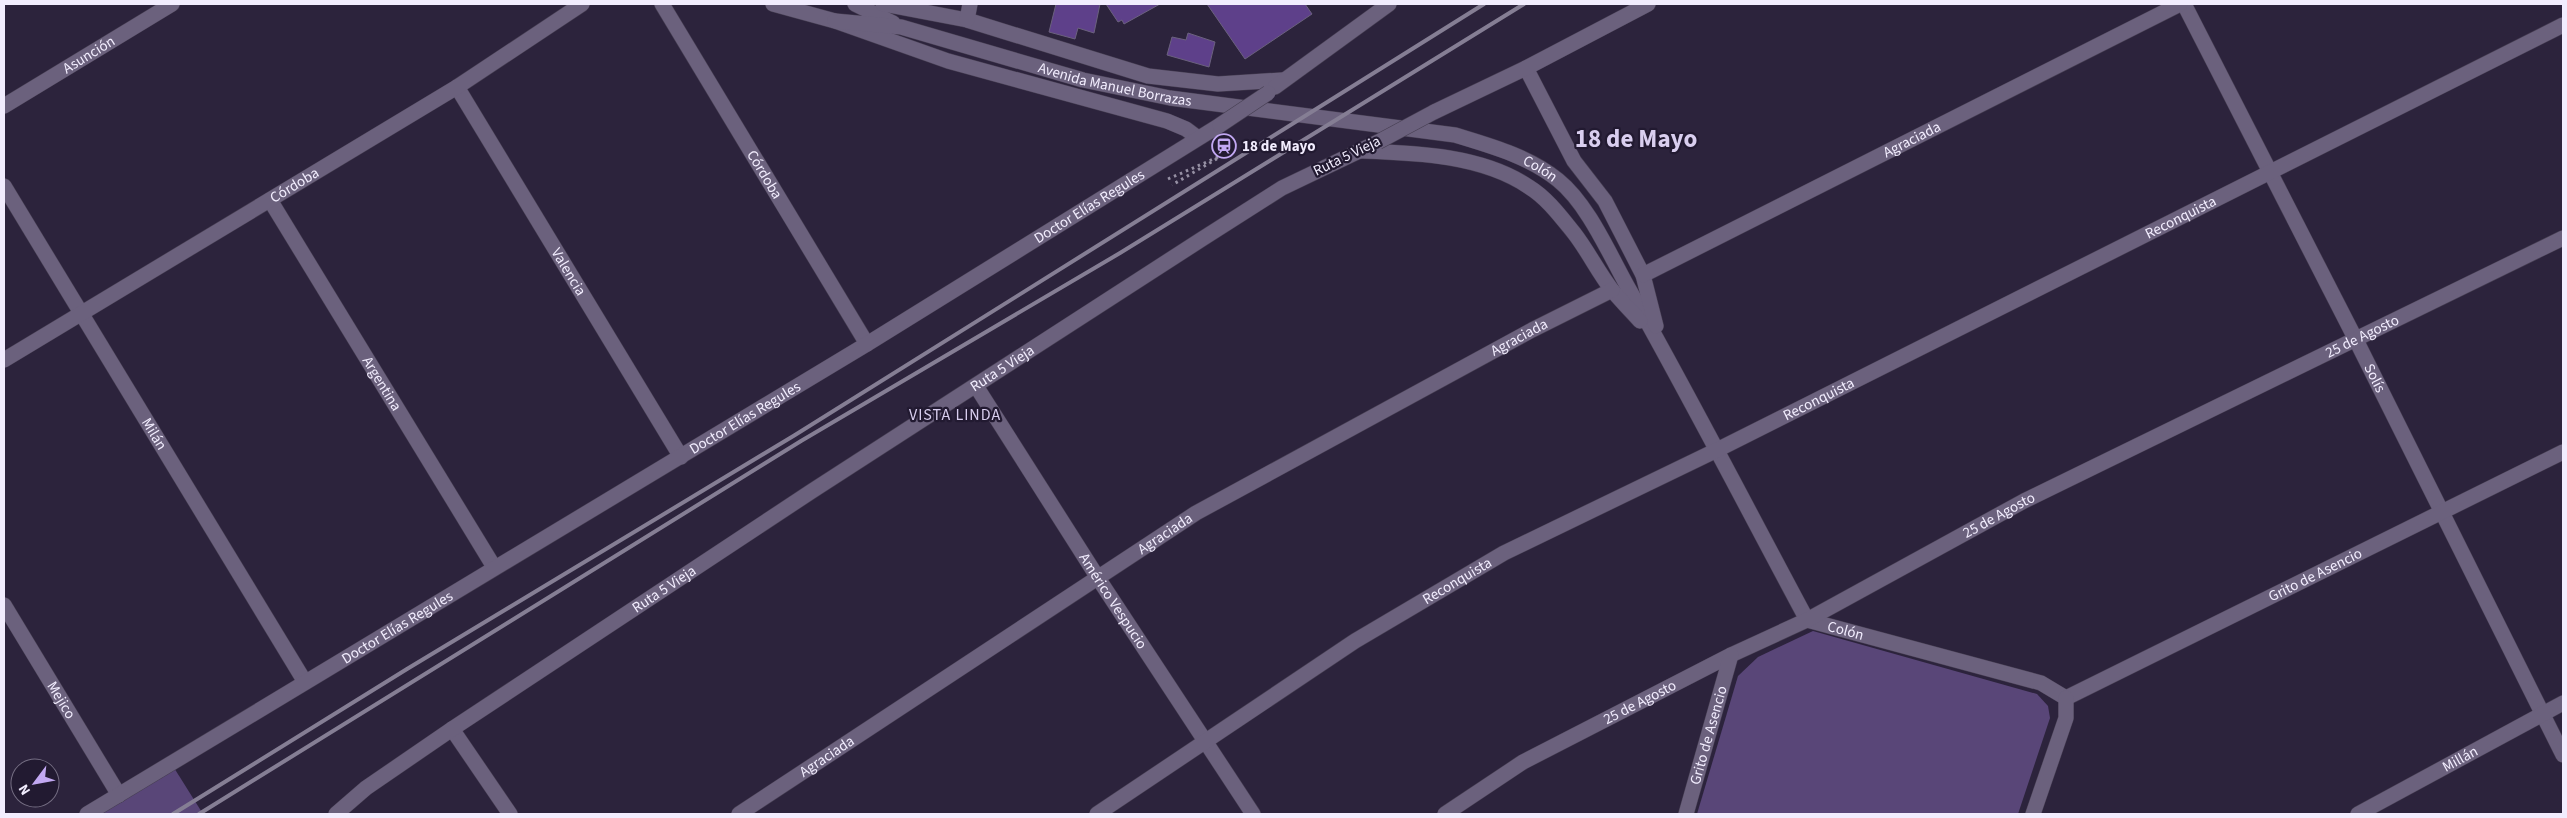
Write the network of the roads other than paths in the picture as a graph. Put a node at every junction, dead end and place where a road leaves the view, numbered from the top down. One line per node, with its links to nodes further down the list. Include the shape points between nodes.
1 (172, 4): 19 (street, Asunción)
2 (582, 4): 18 (street, Córdoba)
3 (662, 4): 31 (street, Córdoba)
4 (773, 4): 13 (street, Avenida Manuel Borrazas)
5 (855, 4): 15 (street, Avenida Manuel Borrazas)
6 (883, 4): 11 (street, Avenida Manuel Borrazas)
7 (970, 4): 12 (street)
8 (1389, 4): 17 (street, Doctor Elías Regules)
9 (1648, 4): 16 (street, Ruta 5 Vieja)
10 (2182, 4): 23 (street, Solís); 27 (street, Agraciada)
11 (945, 9): 12 (street, Avenida Manuel Borrazas)
12 (967, 20): 17 (street, Avenida Manuel Borrazas, via 1148,76 1218,84)
13 (835, 22): 15 (street, Avenida Manuel Borrazas); 21 (street, Avenida Manuel Borrazas, via 948,62 1167,121)
14 (2563, 25): 23 (street, Reconquista)
15 (901, 27): 20 (street, Avenida Manuel Borrazas, via 1083,80 1170,98)
16 (1526, 68): 22 (street, Ruta 5 Vieja, bridge); 27 (street, Colón, via 1574,161 1605,201)
17 (1282, 80): 21 (street, Doctor Elías Regules, bridge, via 1268,93)
18 (458, 87): 25 (street, Córdoba); 37 (street, Valencia)
19 (4, 106)
20 (1332, 118): 32 (street, Colón, via 1455,135 1531,162 1559,181 1584,210)
21 (1198, 138): 31 (street, Doctor Elías Regules)
22 (1359, 151): 28 (street, Colón, via 1409,153 1497,169 1530,187 1575,235); 34 (street, Ruta 5 Vieja, via 1282,188)
23 (2270, 172): 30 (street, Solís); 35 (street, Reconquista)
24 (4, 186): 29 (street, Milán)
25 (270, 200): 29 (street, Córdoba); 39 (street, Argentina)
26 (2563, 238): 30 (street, 25 de Agosto)
27 (1643, 275): 32 (street, Colón)
28 (1612, 290): 32 (street, Colón); 40 (street, Agraciada, via 1532,330 1196,513)
29 (81, 312): 33 (street, Córdoba); 44 (street, Milán)
30 (2356, 340): 38 (street, Solís); 42 (street, 25 de Agosto, via 2024,501)
31 (867, 344): 37 (street, Doctor Elías Regules)
32 (1661, 345): 35 (street, Colón)
33 (4, 360)
34 (976, 386): 40 (street, Américo Vespucio); 48 (street, Ruta 5 Vieja)
35 (1717, 450): 42 (street, Colón); 49 (street, Reconquista, via 1504,553 1355,641)
36 (2563, 452): 38 (street, Grito de Asencio)
37 (681, 457): 39 (street, Doctor Elías Regules)
38 (2443, 512): 45 (street, Grito de Asencio); 47 (street, Solís)
39 (494, 567): 44 (street, Doctor Elías Regules)
40 (1098, 578): 49 (street, Américo Vespucio); 55 (street, Agraciada)
41 (4, 605): 51 (street, Mejico)
42 (1807, 620): 43 (street, 25 de Agosto); 45 (street, Colón, via 2041,683)
43 (1731, 655): 58 (street, 25 de Agosto, via 1524,762); 59 (street, Grito de Asencio)
44 (305, 682): 51 (street, Doctor Elías Regules)
45 (2066, 698): 60 (street, via 2066,718)
46 (2563, 703): 47 (street, Millán)
47 (2543, 714): 50 (street, Solís); 61 (street, Millán)
48 (452, 729): 53 (street, Ruta 5 Vieja, via 366,788); 54 (street)
49 (1206, 742): 56 (street, Reconquista); 57 (street, Américo Vespucio)
50 (2563, 755)
51 (119, 795): 52 (street, Doctor Elías Regules)
52 (87, 814)
53 (336, 814)
54 (510, 814)
55 (739, 814)
56 (1097, 814)
57 (1253, 814)
58 (1445, 814)
59 (1686, 814)
60 (2033, 814)
61 (2358, 814)

